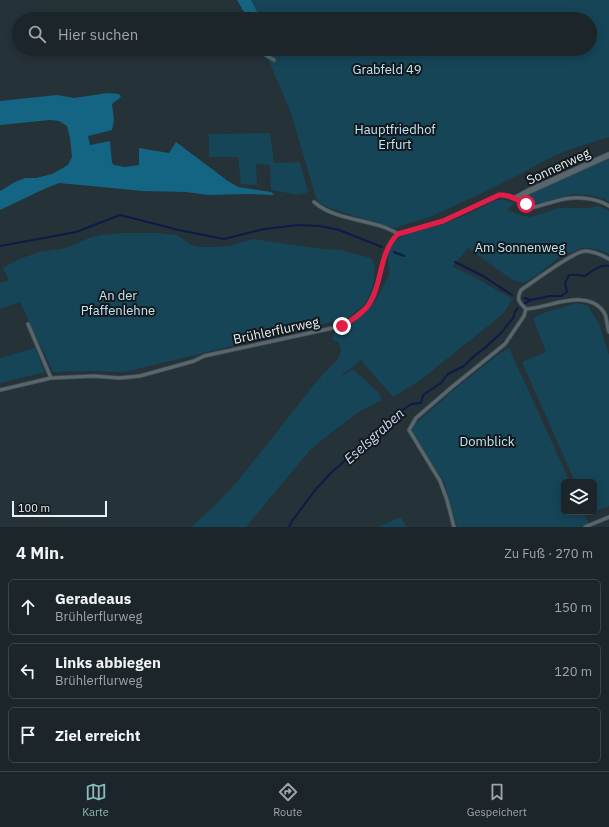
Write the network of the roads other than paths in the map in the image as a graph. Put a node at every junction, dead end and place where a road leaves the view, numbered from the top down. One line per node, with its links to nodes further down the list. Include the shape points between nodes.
1 (267, 56): 2 (lane)
2 (274, 60)
3 (609, 155): 4 (street, Sonnenweg)
4 (516, 198): 6 (lane, via 534,207 573,198 587,199); 7 (lane, via 499,195 443,221)
5 (314, 202): 7 (lane, via 324,210)
6 (609, 206)
7 (398, 234): 12 (lane, Brühlerflurweg, via 385,255 378,282 367,307 342,326 204,356 140,376)
8 (609, 259): 9 (lane, via 585,251 573,255 521,290 518,302)
9 (526, 309): 11 (lane, via 568,300 596,303 605,314); 15 (lane, via 505,344 416,418 409,430 440,481)
10 (28, 324): 12 (lane)
11 (609, 332)
12 (51, 378): 13 (lane, Brühlerflurweg)
13 (0, 390)
14 (609, 517): 16 (lane)
15 (454, 527)
16 (585, 527)

